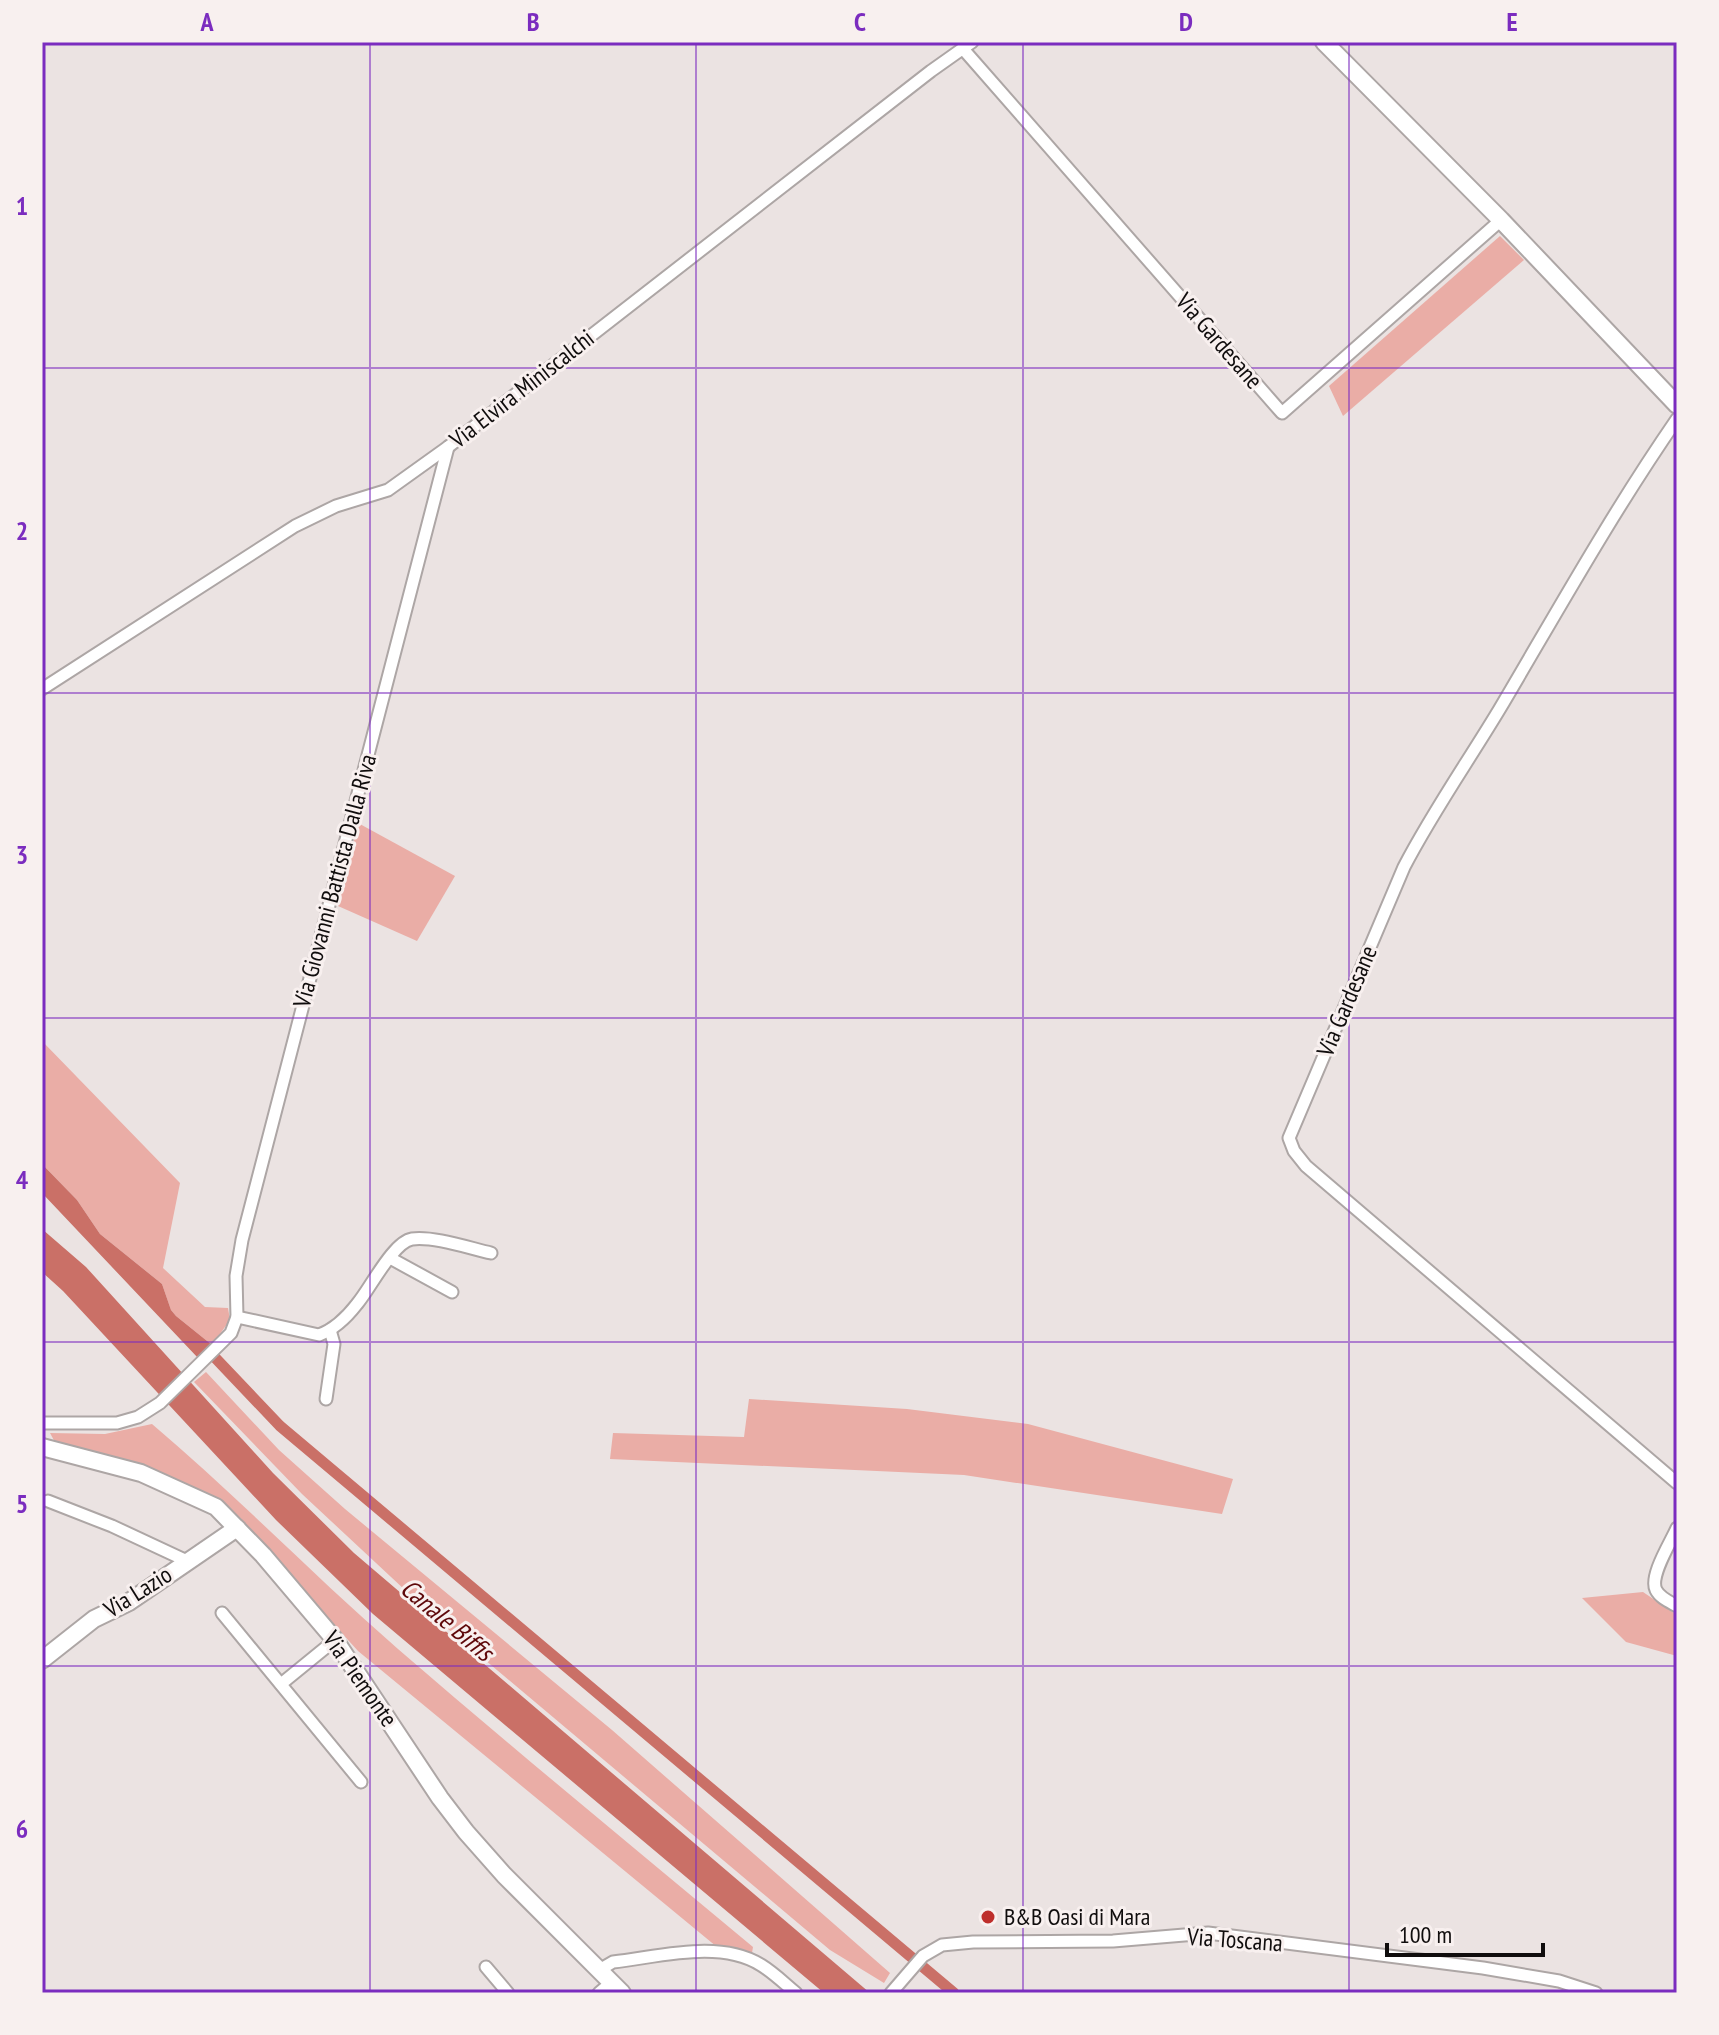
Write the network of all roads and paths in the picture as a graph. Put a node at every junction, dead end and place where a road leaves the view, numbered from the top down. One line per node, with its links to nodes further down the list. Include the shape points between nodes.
1 (1324, 42): 3 (street)
2 (968, 46): 3 (street, Via Gardesane, via 1282,413); 6 (street, Via Elvira Miniscalchi)
3 (1501, 220): 4 (street)
4 (1677, 405)
5 (1677, 419): 16 (street, Via Gardesane, via 1421,834 1289,1138 1306,1166)
6 (448, 447): 7 (street, Via Elvira Miniscalchi, via 388,490 295,526); 11 (street, Via Giovanni Battista Dalla Riva, via 242,1240)
7 (42, 689)
8 (491, 1253): 9 (street, via 420,1239 407,1240)
9 (390, 1258): 10 (street); 12 (street, via 357,1305)
10 (452, 1292)
11 (237, 1317): 12 (street, via 319,1335); 14 (street, via 231,1333 160,1403 138,1417 117,1423)
12 (330, 1330): 13 (street, via 334,1344)
13 (326, 1399)
14 (42, 1423)
15 (42, 1447): 18 (street, Via Piemonte, via 170,1485 216,1507)
16 (1677, 1483)
17 (48, 1501): 20 (street)
18 (237, 1528): 20 (street, Via Lazio); 23 (street, Via Piemonte)
19 (1677, 1528): 21 (street, via 1654,1577 1655,1589)
20 (187, 1561): 24 (street, Via Lazio, via 129,1602 94,1619)
21 (1677, 1606)
22 (222, 1613): 25 (street)
23 (335, 1640): 25 (street); 28 (street, Via Piemonte, via 466,1832)
24 (42, 1660)
25 (281, 1684): 26 (street)
26 (361, 1782)
27 (486, 1967): 29 (street)
28 (608, 1984): 30 (street, via 613,1962 708,1951 762,1965)
29 (508, 1993)
30 (796, 1993)
31 (891, 1993): 32 (street, Via Toscana, via 923,1956 942,1945 1208,1933 1483,1968)
32 (1596, 1993)

